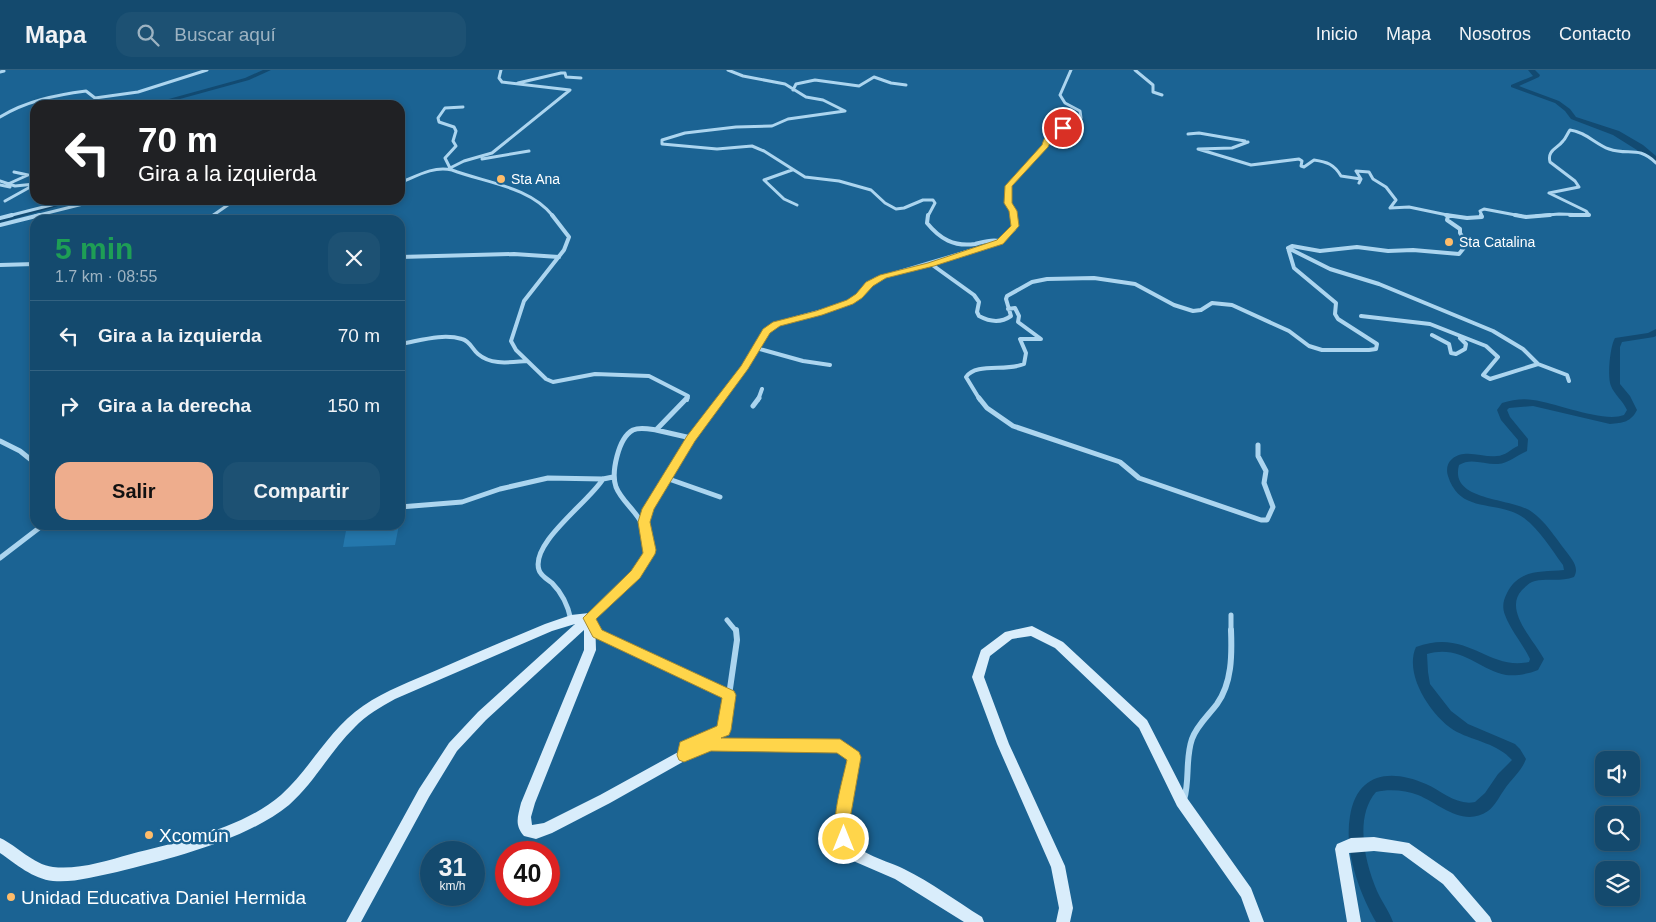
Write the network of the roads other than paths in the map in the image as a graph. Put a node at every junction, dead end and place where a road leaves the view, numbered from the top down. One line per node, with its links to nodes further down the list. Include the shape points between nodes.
1 (208, 70): 11 (street, via 109,96 95,98 86,92)
2 (501, 70): 7 (street, via 500,80)
3 (728, 70): 9 (street, via 786,84)
4 (1071, 70): 40 (street, via 1060,95 1065,103 1080,111 1081,118 1075,124 1052,133 1045,146 1008,186 1008,203 1015,226)
5 (1135, 70): 10 (street, via 1153,85 1153,92)
6 (581, 78): 7 (street, via 566,77 561,73)
7 (515, 84): 17 (street, via 570,90 492,153)
8 (906, 84): 9 (street, via 891,83 874,76 859,86 808,80 796,84)
9 (793, 90): 20 (street, via 845,111 788,118 772,126 685,133 661,142 666,146 717,149 752,146)
10 (1162, 96)
11 (46, 100)
12 (30, 104): 14 (street, via 12,109)
13 (464, 107): 19 (street, via 445,108 438,118 439,122 456,131 453,141 456,146 445,158)
14 (0, 117)
15 (1188, 134): 36 (street, via 1248,142 1232,148 1198,149 1244,164 1262,165 1299,159 1304,167 1314,160 1335,166 1341,176 1360,181 1357,170 1369,172 1396,200 1390,208 1409,207)
16 (529, 151): 17 (street)
17 (464, 161): 19 (street)
18 (1656, 163): 36 (street, via 1646,153 1609,149 1571,130 1549,152 1548,159 1576,181 1578,187 1548,193 1586,211 1588,216 1526,217 1484,209 1480,211 1482,217 1478,218)
19 (450, 168): 23 (street, via 437,168); 43 (street, via 526,194 545,206 569,237)
20 (792, 170): 33 (street, via 764,180 784,200); 40 (street, via 805,177 839,180 871,190 896,209 923,200 934,200 928,213 928,224 953,245)
21 (14, 172): 24 (street, via 28,175)
22 (0, 181): 24 (street)
23 (405, 181)
24 (8, 184): 26 (street)
25 (0, 185): 27 (street)
26 (30, 186)
27 (30, 187)
28 (30, 188): 29 (street)
29 (5, 201)
30 (50, 205): 38 (street)
31 (79, 205): 34 (street)
32 (228, 205): 35 (street)
33 (797, 205)
34 (40, 215)
35 (215, 215)
36 (1448, 216): 41 (street, via 1448,220 1460,229 1467,244 1459,254 1357,247 1326,251)
37 (30, 217): 39 (street)
38 (0, 218)
39 (0, 225)
40 (1000, 242): 45 (street)
41 (1288, 248): 47 (street, via 1294,268 1336,304 1338,319 1375,342 1376,348 1322,350 1232,305 1212,303 1193,311 1174,305 1135,284 1094,278 1047,278 1032,282 1010,292 1006,300); 54 (street, via 1330,268 1379,284 1493,331 1522,349)
42 (405, 257): 43 (street, via 514,254)
43 (559, 257): 53 (street, via 528,293 513,330 511,341)
44 (30, 264): 46 (street)
45 (931, 264): 47 (street, via 974,295 979,302 977,312 985,320 1005,321 1011,316); 52 (street, via 876,280 859,296 841,306 776,324 766,331)
46 (0, 265)
47 (1008, 309): 62 (street, via 1015,308 1018,322 1041,338 1020,340 1026,353 1024,364 1017,368 976,367 966,377 987,408 1013,426 1120,462 1140,478 1267,520 1273,507 1264,483 1266,471 1258,456)
48 (1360, 316): 50 (street, via 1430,324)
49 (1432, 335): 50 (street, via 1449,344 1451,353 1456,354 1465,349 1466,344)
50 (1460, 338): 54 (street, via 1479,342 1495,352 1498,358 1486,369 1483,376 1486,378)
51 (405, 343): 53 (street, via 463,339 489,361)
52 (756, 348): 55 (street); 60 (street)
53 (528, 361): 59 (street, via 553,382 595,374 649,376 688,396)
54 (1538, 364): 56 (street, via 1567,375)
55 (830, 365)
56 (1569, 381)
57 (762, 389): 58 (street, via 758,403)
58 (753, 406)
59 (656, 430): 60 (street); 64 (street, via 634,428 626,434 616,458)
60 (691, 438): 65 (street)
61 (0, 441): 63 (street)
62 (1258, 445)
63 (30, 459)
64 (613, 477): 66 (street); 69 (street, via 621,497 640,517)
65 (666, 478): 67 (street); 69 (street, via 645,516)
66 (603, 479): 68 (street, via 548,478 462,502); 74 (street, via 546,542 537,560 539,572 565,597)
67 (720, 497)
68 (405, 507)
69 (644, 528): 73 (street, via 650,550 648,554 635,574)
70 (36, 530): 71 (street)
71 (0, 558)
72 (1231, 615): 78 (street, via 1229,669 1224,691 1191,741 1188,780)
73 (589, 618): 74 (street); 76 (street, via 597,633); 77 (street, via 590,650 528,803 524,826 536,832 547,828); 81 (street, via 482,716 453,747)
74 (571, 620): 79 (street, via 417,684 373,706 351,723 284,800 249,821 200,841 88,872 53,874 38,870)
75 (727, 620): 76 (street, via 736,630 737,640)
76 (729, 695): 77 (street, via 724,730 685,746)
77 (684, 755): 82 (street, via 711,744 840,746 854,757 843,819 844,839 850,848 856,855 900,874)
78 (1182, 802): 83 (street, via 1143,724 1059,645 1032,631 1009,634 985,653 978,677 1003,744 1058,866 1066,908); 84 (street, via 1246,893)
79 (0, 845)
80 (1483, 920): 85 (street, via 1448,879 1404,848 1367,844 1342,849)
81 (353, 922)
82 (977, 922)
83 (1063, 922)
84 (1257, 922)
85 (1354, 922)

